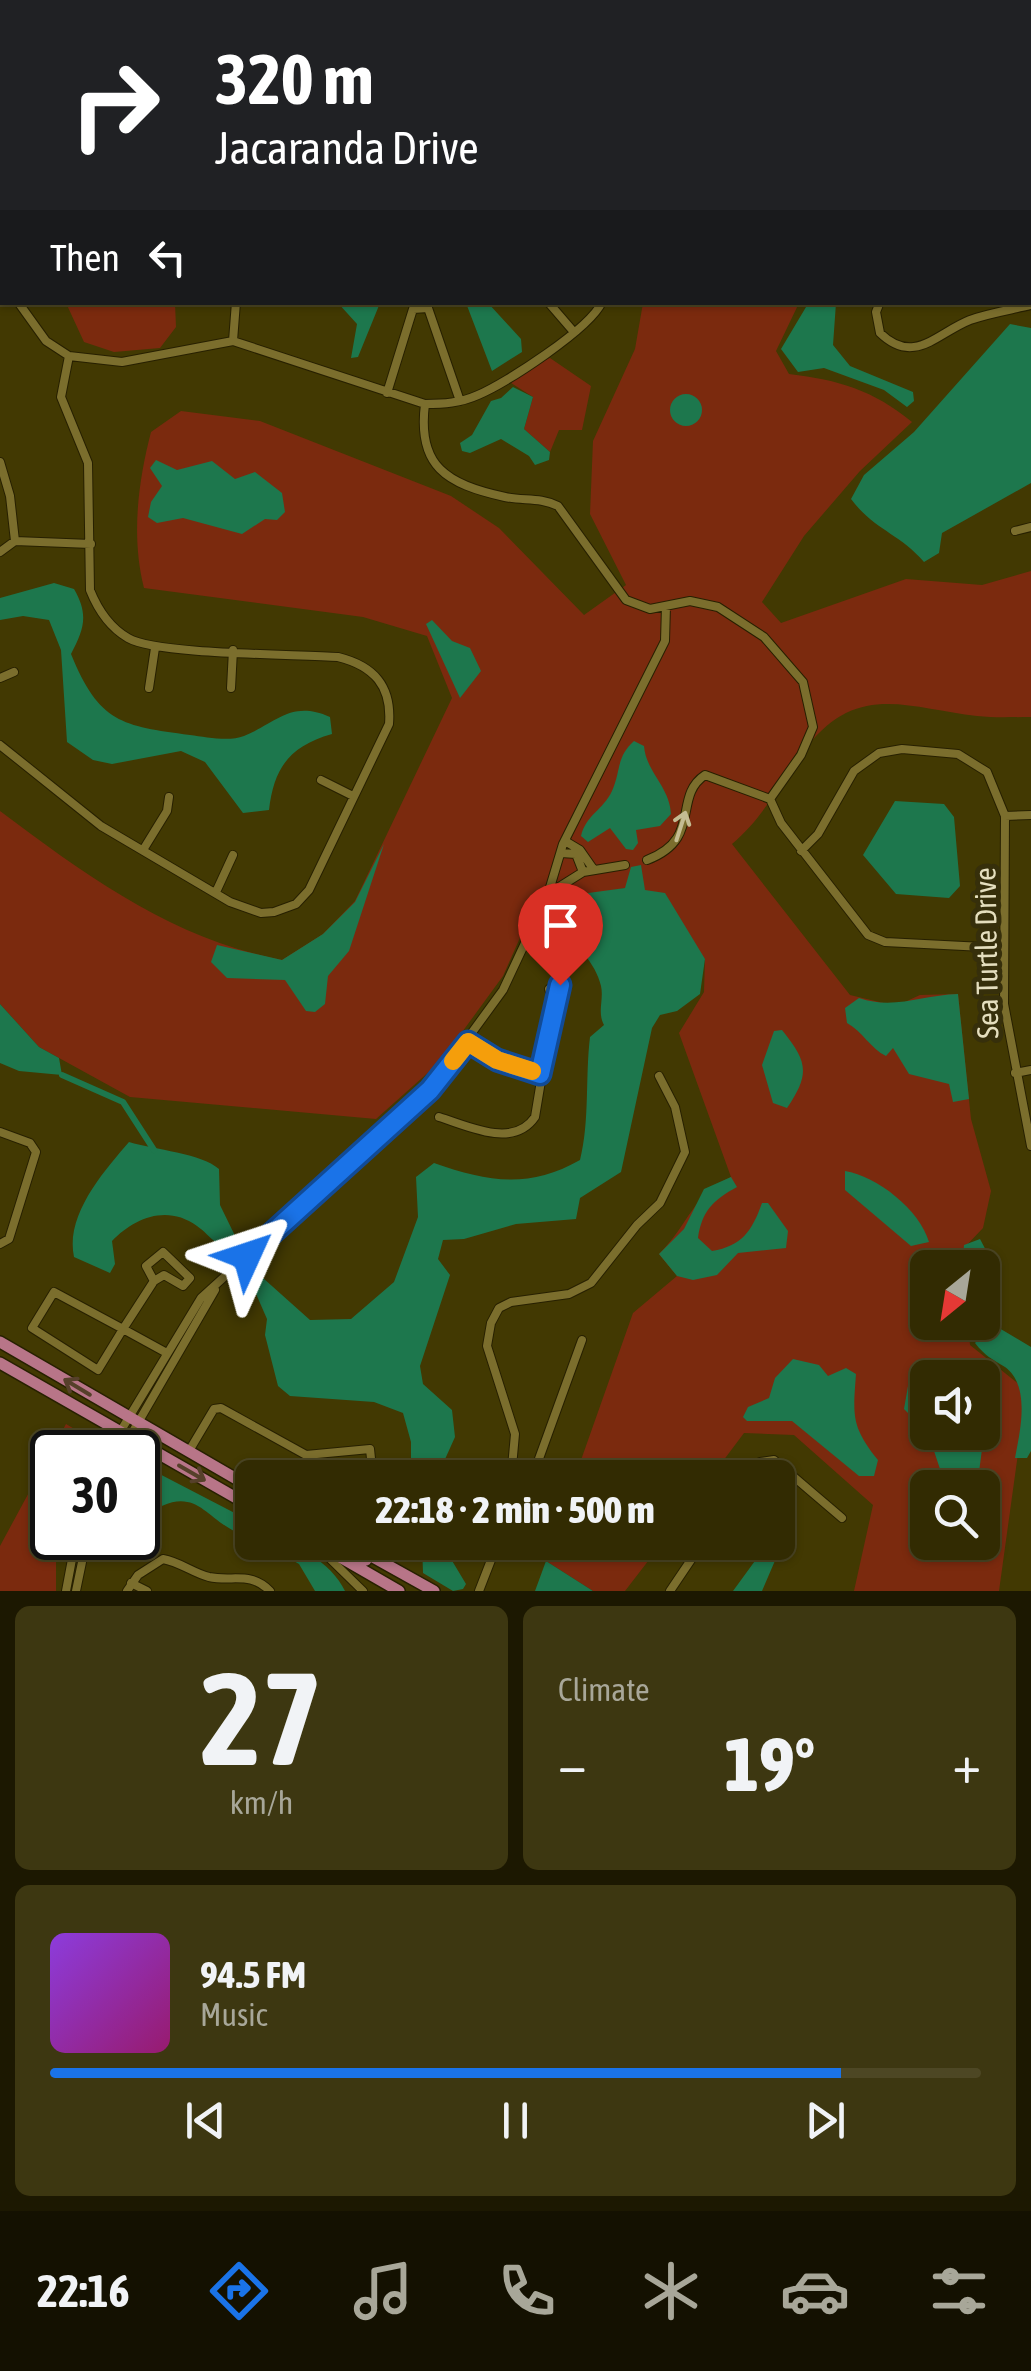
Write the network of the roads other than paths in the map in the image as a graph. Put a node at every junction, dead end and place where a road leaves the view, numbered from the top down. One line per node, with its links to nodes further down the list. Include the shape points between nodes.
1 (20, 305): 9 (street, via 46,341)
2 (236, 305): 8 (street)
3 (551, 305): 7 (street)
4 (599, 305): 7 (street)
5 (879, 305): 6 (street, via 880,333 911,349 974,318)
6 (1024, 305)
7 (573, 331): 11 (street)
8 (233, 341): 9 (street, via 122,362); 10 (street)
9 (69, 356): 17 (street, via 62,396 88,463)
10 (387, 392): 11 (street, via 413,309 428,308); 12 (street)
11 (460, 402): 12 (street)
12 (425, 404): 19 (street, via 421,438 429,459 447,475 504,497 543,498 558,506 626,600 638,607)
13 (0, 462): 16 (street)
14 (1031, 527): 15 (street)
15 (1015, 531)
16 (15, 541): 17 (street); 18 (street)
17 (91, 544): 20 (street, via 90,590 98,610 126,638)
18 (0, 552)
19 (666, 606): 30 (street, via 707,602 742,618 803,682 813,727); 33 (street, via 665,641)
20 (155, 648): 21 (street); 24 (street)
21 (234, 650): 25 (street); 28 (street, via 338,657 370,670 390,702 389,724)
22 (14, 672): 23 (street)
23 (0, 678)
24 (150, 688)
25 (231, 688)
26 (0, 745): 34 (street, via 101,826)
27 (321, 780): 28 (street)
28 (353, 796): 42 (street, via 296,904 261,914)
29 (169, 797): 34 (street)
30 (770, 799): 35 (street); 38 (street, one-way to 30, via 684,832 698,778)
31 (1031, 815): 32 (street)
32 (1004, 816): 35 (street, via 987,772 958,754 879,752 864,761); 44 (street, Sea Turtle Drive)
33 (564, 840): 36 (street); 40 (street)
34 (143, 850): 42 (street)
35 (801, 851): 44 (street, via 868,936)
36 (560, 853): 41 (street, via 576,854); 43 (street)
37 (233, 854): 42 (street)
38 (647, 860)
39 (625, 865): 40 (street)
40 (594, 870): 41 (street)
41 (583, 872): 43 (street)
42 (216, 892)
43 (548, 894): 46 (street, via 515,970)
44 (1002, 948): 48 (street, Sea Turtle Drive)
45 (554, 1003): 49 (street)
46 (468, 1042): 49 (street); 55 (street, via 430,1090)
47 (1031, 1070): 48 (street)
48 (1015, 1073): 53 (street, Sea Turtle Drive)
49 (540, 1074): 51 (street, via 535,1117 516,1134)
50 (659, 1076): 68 (street, via 675,1107 685,1152 660,1204 591,1284 511,1302 491,1323 487,1346 515,1434)
51 (438, 1117)
52 (0, 1132): 54 (street, via 36,1152 10,1239)
53 (1031, 1146)
54 (0, 1244)
55 (223, 1277): 60 (street); 62 (street)
56 (154, 1280): 56 (street, via 146,1266 163,1252 190,1278 183,1286 164,1275); 57 (street)
57 (123, 1329): 57 (street, via 54,1292 32,1328 98,1370); 60 (street)
58 (582, 1340): 69 (street)
59 (0, 1342): 62 (main road, one-way to 59)
60 (164, 1352): 62 (street)
61 (0, 1363): 63 (main road)
62 (132, 1419): 64 (street); 65 (main road)
63 (117, 1430)
64 (126, 1430)
65 (189, 1451): 67 (street, via 221,1408 306,1454 370,1449); 70 (main road)
66 (160, 1455): 72 (main road, one-way to 72)
67 (371, 1460)
68 (512, 1460)
69 (539, 1460)
70 (235, 1478)
71 (795, 1478): 73 (street)
72 (235, 1497)
73 (842, 1518)
74 (72, 1560): 82 (street)
75 (82, 1560): 83 (street)
76 (331, 1560): 86 (street)
77 (345, 1560): 87 (main road)
78 (378, 1560): 88 (main road)
79 (491, 1560): 89 (street)
80 (691, 1560): 90 (street)
81 (129, 1587): 84 (street); 85 (street, via 163,1560 215,1578 260,1581)
82 (66, 1591)
83 (76, 1591)
84 (147, 1591)
85 (270, 1591)
86 (362, 1591)
87 (399, 1591)
88 (434, 1591)
89 (479, 1591)
90 (670, 1591)

